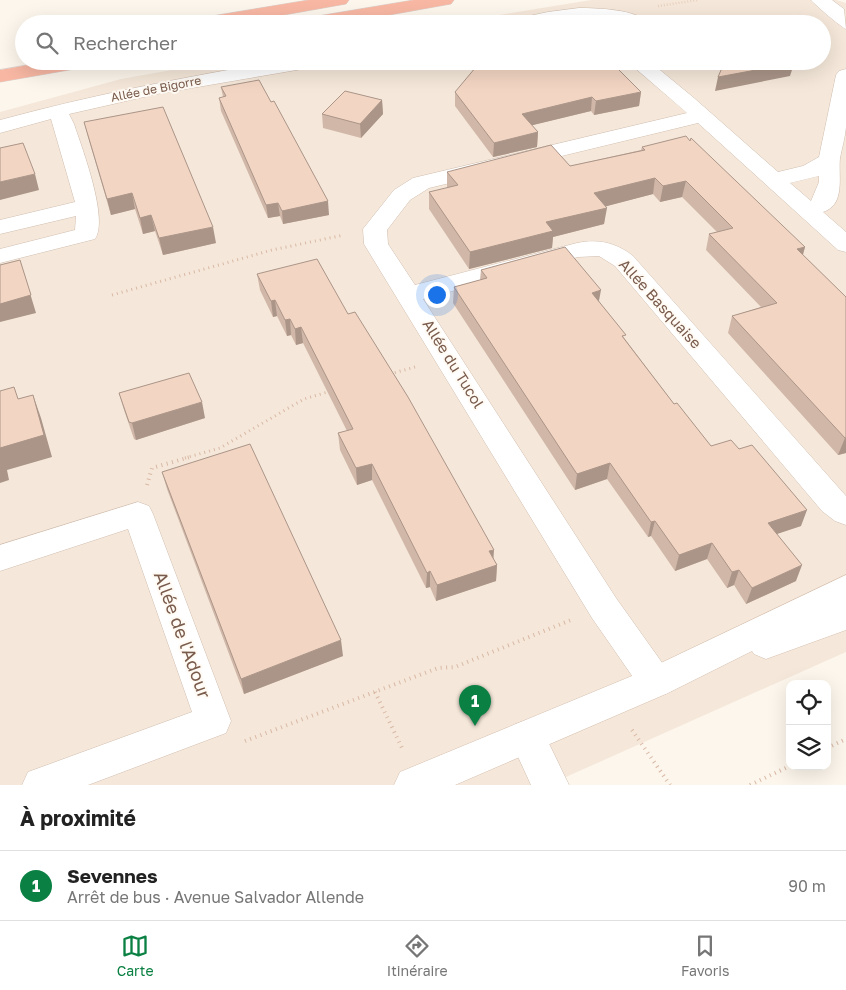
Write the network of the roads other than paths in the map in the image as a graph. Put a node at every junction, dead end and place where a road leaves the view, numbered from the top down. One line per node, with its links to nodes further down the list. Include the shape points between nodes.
1 (340, 0): 4 (highway)
2 (445, 0): 5 (highway)
3 (820, 0): 8 (street)
4 (252, 15)
5 (358, 15)
6 (559, 15): 7 (street, via 589,12)
7 (617, 15)
8 (846, 23)
9 (15, 56): 10 (highway)
10 (0, 58)
11 (34, 70): 15 (highway)
12 (262, 70): 18 (street, Allée de Bigorre, via 157,88)
13 (648, 70): 17 (street)
14 (668, 70): 17 (street)
15 (0, 76)
16 (846, 79): 20 (street)
17 (694, 109): 21 (street); 27 (street, Allée du Tucol, via 421,183 402,195 375,229 376,244)
18 (56, 111): 19 (street, Allée de Bigorre); 22 (street, via 64,124)
19 (0, 128)
20 (829, 160): 21 (street, via 811,171); 23 (street, via 830,182 823,205)
21 (774, 180): 23 (street)
22 (87, 206): 24 (street); 26 (street, via 87,234)
23 (807, 210): 25 (street)
24 (0, 227)
25 (846, 245)
26 (0, 256)
27 (410, 295): 28 (street, Allée Basquaise, via 577,250 600,248 610,251 624,261 833,503); 32 (street, Allée du Tucol, via 604,608)
28 (846, 514)
29 (0, 558): 35 (street, Allée de l'Adour, via 138,514 213,721)
30 (846, 588): 32 (street)
31 (846, 616): 32 (street)
32 (656, 682): 33 (street)
33 (527, 737): 34 (street); 36 (street)
34 (410, 771)
35 (41, 785)
36 (550, 785)

